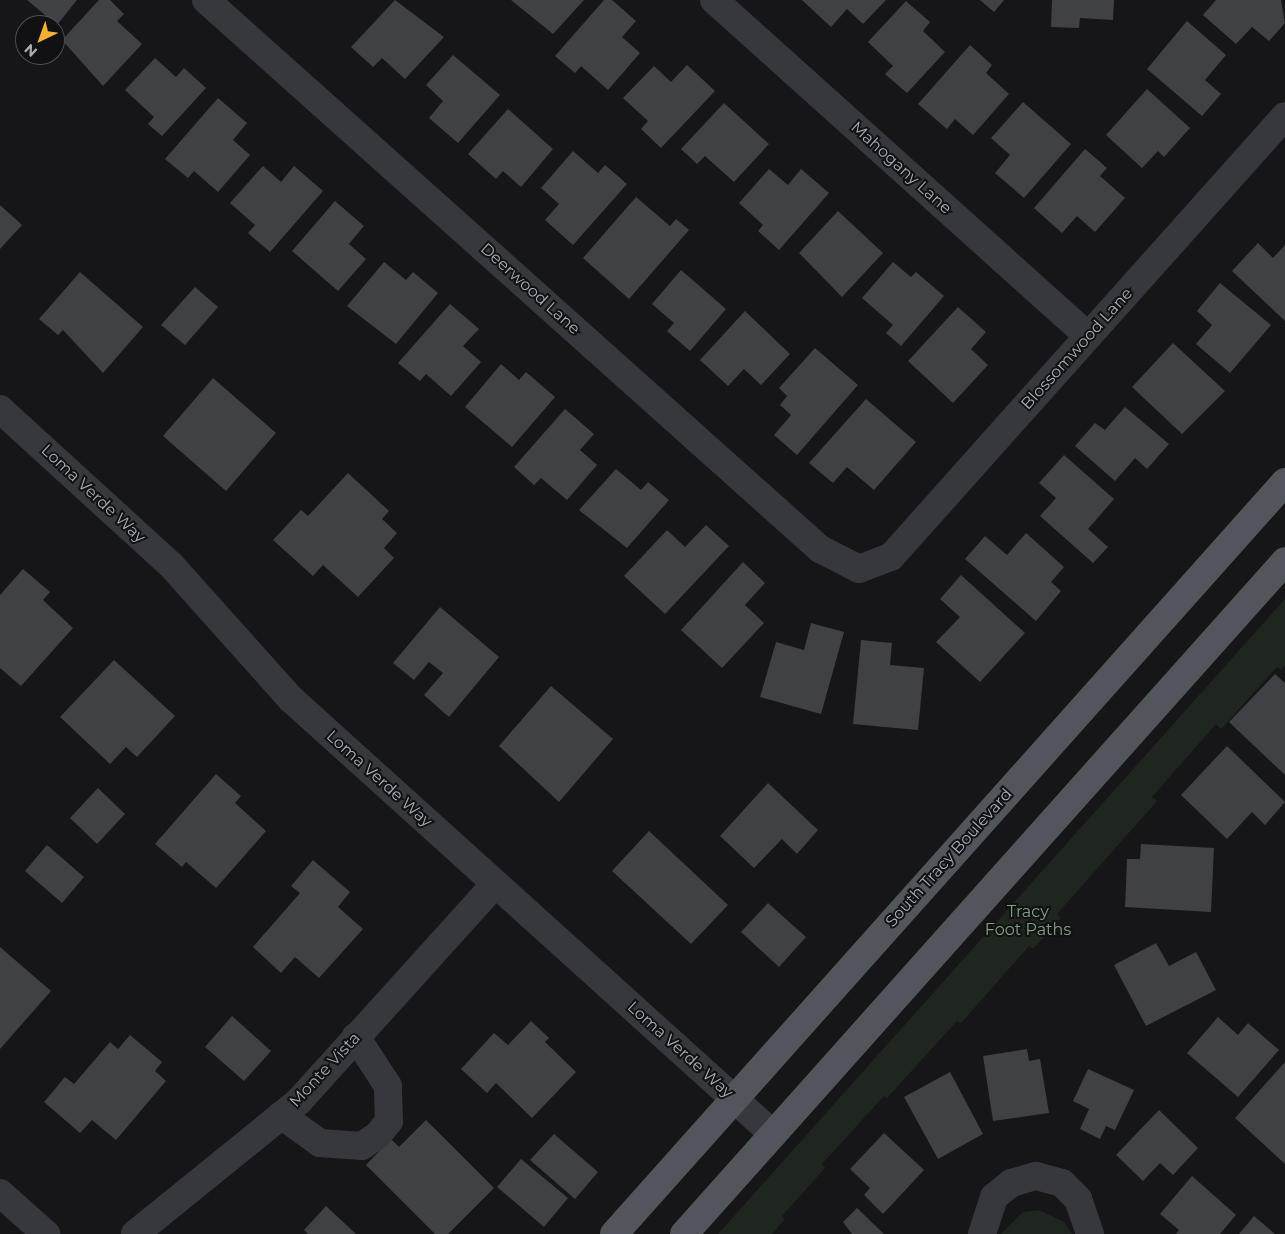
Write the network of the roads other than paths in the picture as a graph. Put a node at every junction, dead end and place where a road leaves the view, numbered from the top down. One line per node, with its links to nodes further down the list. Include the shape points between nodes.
1 (207, 0): 8 (street, Deerwood Lane, via 820,549)
2 (714, 0): 4 (street, Mahogany Lane)
3 (1285, 116): 4 (street, Blossomwood Lane)
4 (1088, 336): 8 (street, Blossomwood Lane, via 891,557)
5 (0, 408): 9 (street, Loma Verde Way, via 171,565 291,699)
6 (1285, 482): 11 (main road, South Tracy Boulevard)
7 (1285, 561): 13 (main road)
8 (859, 569)
9 (495, 884): 10 (street, Monte Vista); 11 (street, Loma Verde Way)
10 (356, 1037): 12 (street, Monte Vista); 12 (street, via 388,1086 389,1121 378,1135 362,1146 320,1143)
11 (734, 1099): 13 (street, Loma Verde Way); 17 (main road, South Tracy Boulevard)
12 (281, 1115): 16 (street, Monte Vista)
13 (773, 1134): 18 (main road)
14 (0, 1193): 15 (street)
15 (46, 1234)
16 (136, 1234)
17 (614, 1234)
18 (684, 1234)
19 (982, 1234): 20 (street, via 994,1197 1011,1183 1036,1176 1062,1183 1078,1199)
20 (1090, 1234)

